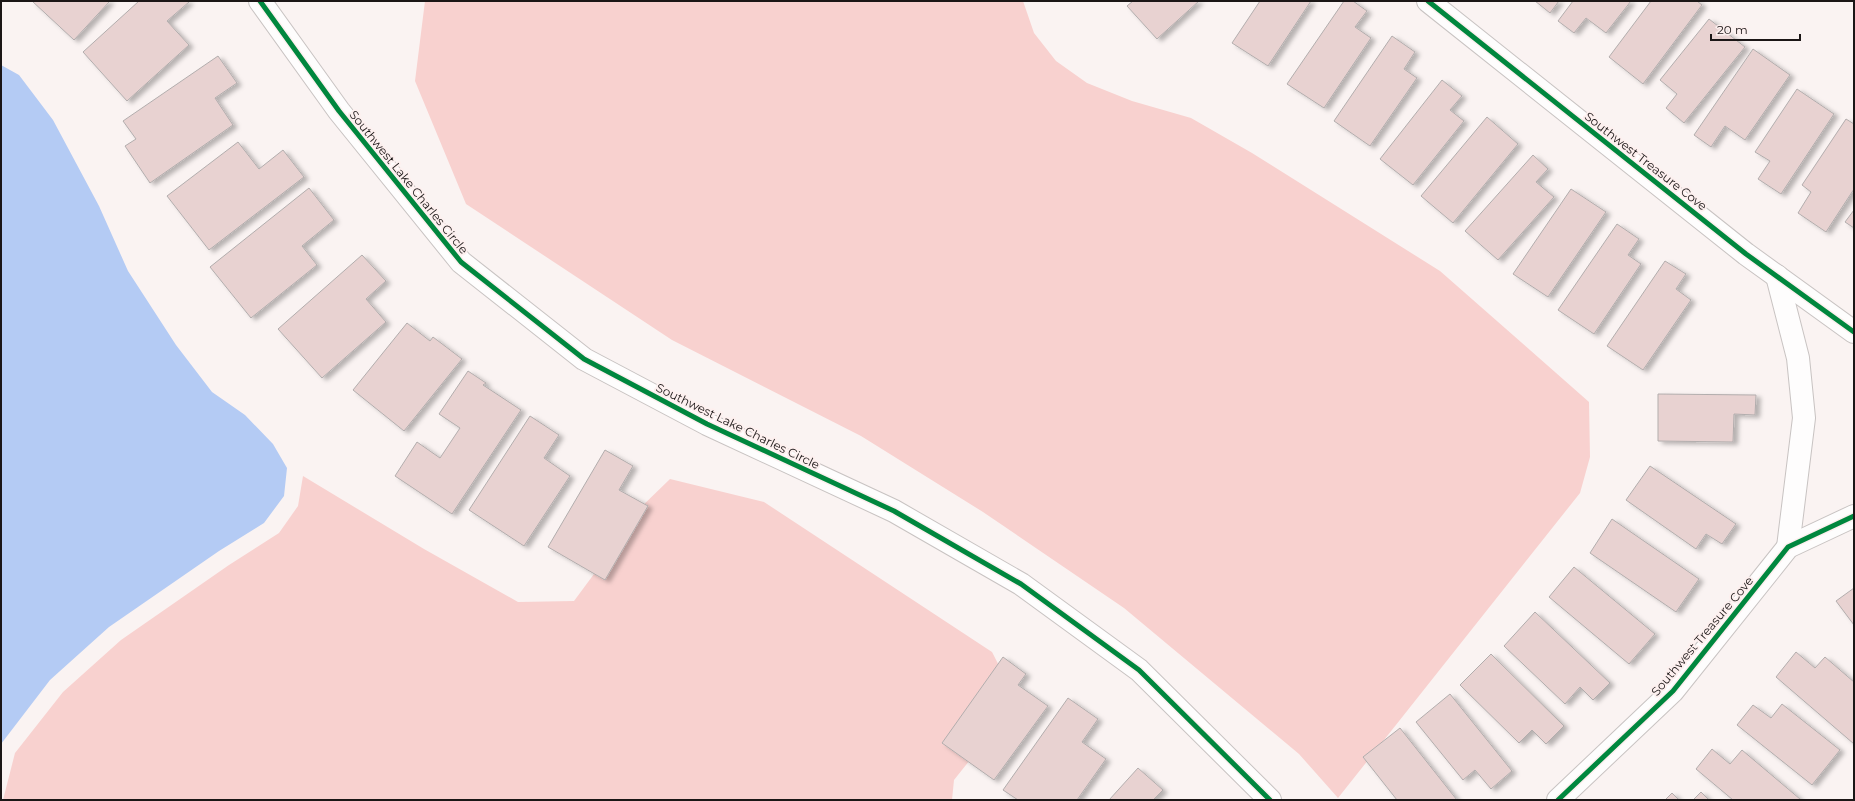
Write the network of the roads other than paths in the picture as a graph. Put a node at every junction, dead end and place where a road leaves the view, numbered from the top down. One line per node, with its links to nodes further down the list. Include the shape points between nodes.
1 (260, 1): 7 (street, Southwest Lake Charles Circle, via 339,111 461,262 584,359 706,424 894,511 1021,584 1139,670)
2 (1428, 1): 3 (street, Southwest Treasure Cove)
3 (1777, 276): 4 (street, Southwest Treasure Cove); 6 (street, via 1798,358 1804,418)
4 (1854, 332)
5 (1854, 516): 6 (street, Southwest Treasure Cove)
6 (1788, 547): 8 (street, Southwest Treasure Cove, via 1673,691)
7 (1270, 800)
8 (1558, 800)

